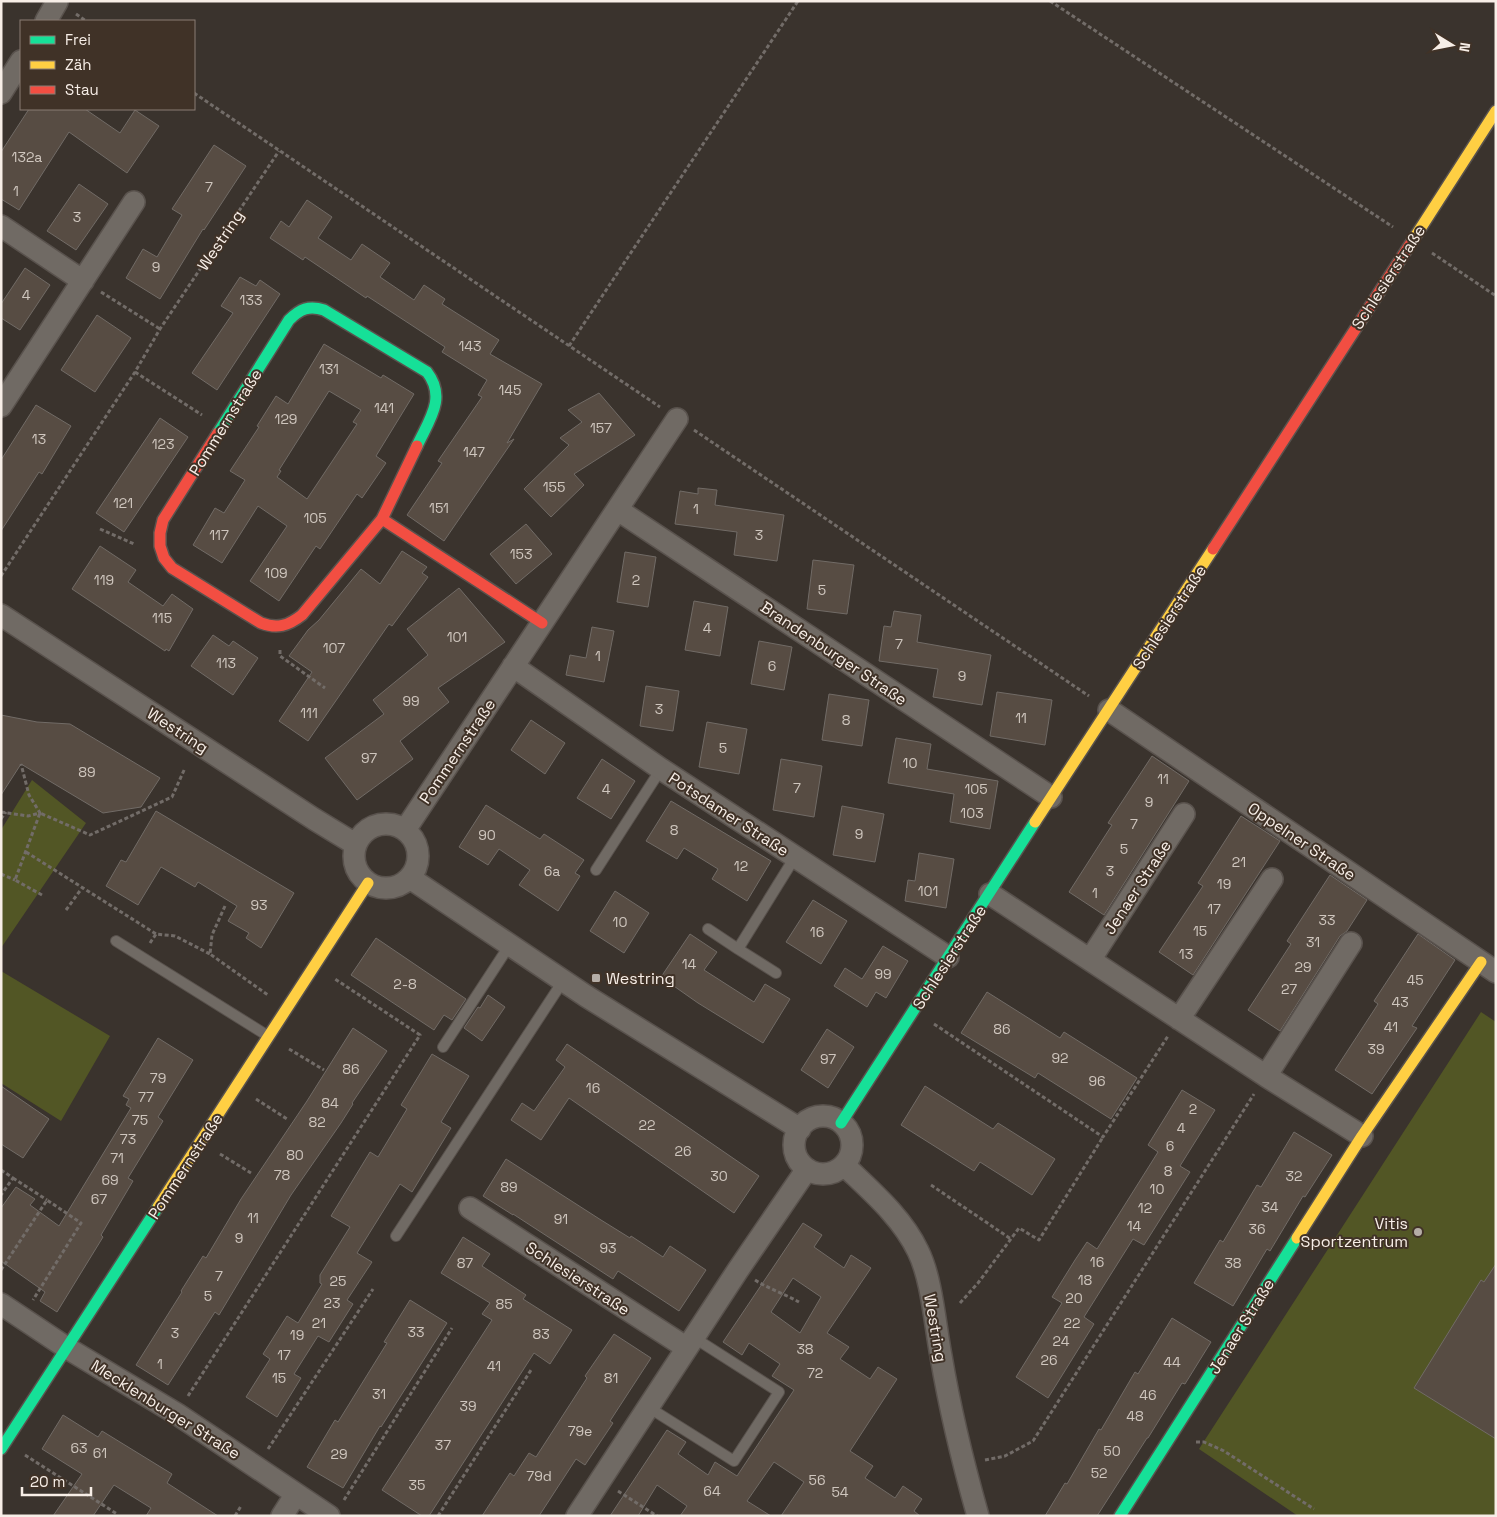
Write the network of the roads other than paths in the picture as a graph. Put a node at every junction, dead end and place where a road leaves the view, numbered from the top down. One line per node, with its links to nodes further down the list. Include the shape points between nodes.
1 (58, 2): 2 (street)
2 (47, 20)
3 (20, 63): 4 (street)
4 (1, 93)
5 (1496, 112): 16 (street, Schlesierstraße)
6 (134, 202): 8 (street)
7 (1, 226): 8 (street)
8 (83, 281): 9 (street)
9 (1, 406)
10 (677, 419): 11 (street, Pommernstraße)
11 (618, 510): 14 (street, Pommernstraße); 18 (street, Brandenburger Straße)
12 (382, 519): 12 (street, Pommernstraße, via 307,610 288,625 279,627 261,623 172,568 162,556 159,534 163,520 290,320 306,307 324,310 427,372 434,380 435,408); 14 (street)
13 (1, 615): 21 (street, Westring)
14 (542, 623): 15 (street, Pommernstraße)
15 (513, 666): 17 (street, Potsdamer Straße); 20 (street, Pommernstraße)
16 (1109, 710): 18 (street, Schlesierstraße); 35 (street, Oppelner Straße)
17 (661, 768): 22 (street, Potsdamer Straße); 23 (lane)
18 (1051, 797): 27 (street, Schlesierstraße)
19 (1184, 814): 34 (street, Jenaer Straße)
20 (405, 830): 21 (street, via 385,823 374,825); 24 (street, via 417,845 418,852)
21 (355, 844): 26 (street, via 353,859 356,870)
22 (795, 857): 32 (lane); 33 (street, Potsdamer Straße)
23 (596, 870)
24 (410, 878): 26 (street, via 393,888); 31 (street)
25 (1272, 878): 38 (street)
26 (368, 883): 39 (street, Pommernstraße)
27 (990, 894): 33 (street, Schlesierstraße); 34 (street)
28 (708, 929): 32 (lane)
29 (116, 941): 39 (lane)
30 (1351, 943): 41 (street)
31 (509, 946): 37 (street); 40 (lane)
32 (738, 949): 36 (lane)
33 (948, 957): 42 (street, Schlesierstraße)
34 (1090, 960): 38 (street)
35 (1488, 967): 44 (street, Jenaer Straße)
36 (776, 973)
37 (563, 981): 43 (street); 48 (lane)
38 (1179, 1019): 41 (street)
39 (269, 1037): 51 (street, Pommernstraße)
40 (442, 1047)
41 (1266, 1076): 44 (street)
42 (841, 1123): 43 (street, via 822,1117 808,1121); 45 (street, via 852,1142)
43 (800, 1129): 46 (street, via 795,1139 795,1152)
44 (1362, 1136): 59 (street, Jenaer Straße)
45 (844, 1165): 46 (street, via 822,1174); 58 (street, Westring, via 891,1212 919,1253)
46 (807, 1169): 50 (street)
47 (470, 1208): 50 (street, Schlesierstraße)
48 (396, 1236)
49 (1, 1304): 51 (street, Mecklenburger Straße)
50 (690, 1342): 52 (street); 52 (lane, via 779,1392 734,1460)
51 (67, 1348): 53 (street, Pommernstraße); 54 (street, Mecklenburger Straße, via 177,1414)
52 (648, 1407): 57 (street)
53 (3, 1446)
54 (296, 1494): 55 (street, Mecklenburger Straße); 56 (street)
55 (334, 1512)
56 (282, 1516)
57 (577, 1516)
58 (978, 1516)
59 (1120, 1516)

